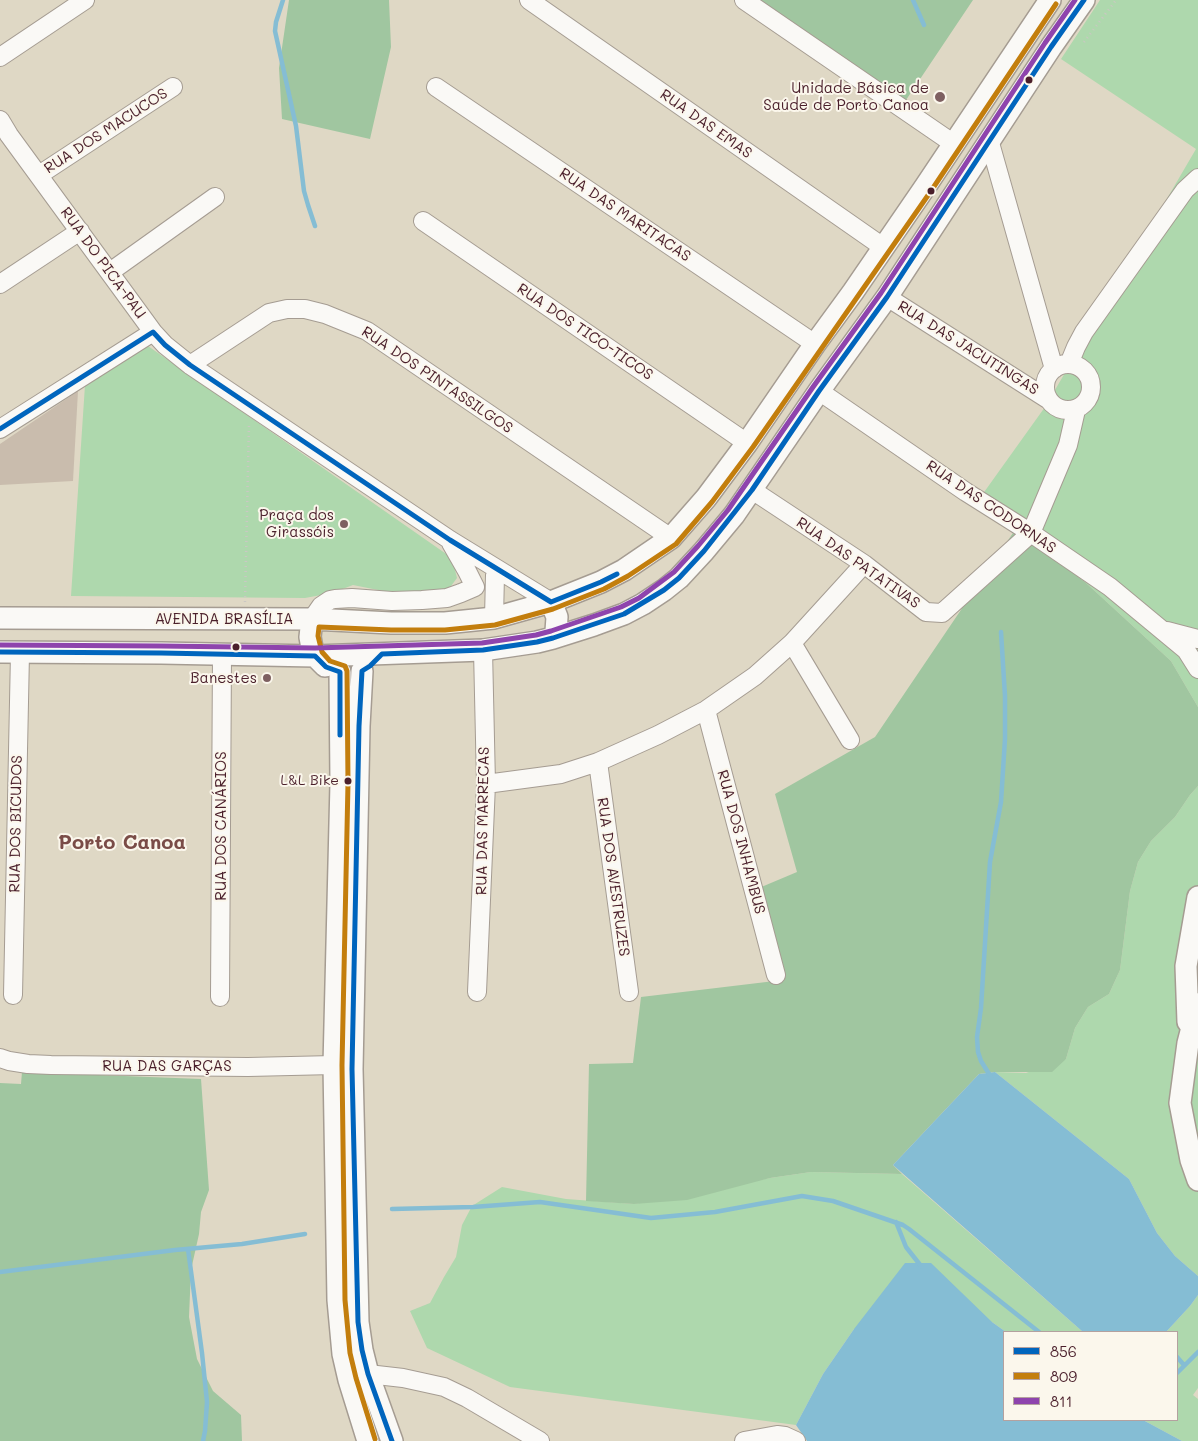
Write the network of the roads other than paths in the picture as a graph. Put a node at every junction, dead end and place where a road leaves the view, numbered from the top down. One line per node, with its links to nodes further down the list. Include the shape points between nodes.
1 (85, 0): 6 (street)
2 (529, 0): 18 (street, RUA DAS EMAS)
3 (744, 0): 12 (street)
4 (1050, 0): 12 (street, AVENIDA BRASÍLIA)
5 (1084, 0): 11 (street)
6 (0, 56)
7 (172, 87): 13 (street, RUA DOS MACUCOS)
8 (436, 87): 25 (street, RUA DAS MARITACAS)
9 (0, 120): 10 (street, RUA DO PICA-PAU)
10 (5, 138): 13 (street, RUA DO PICA-PAU)
11 (990, 142): 22 (street); 27 (street)
12 (954, 144): 18 (street, AVENIDA BRASÍLIA)
13 (38, 175): 17 (street, RUA DO PICA-PAU)
14 (1198, 178): 27 (street, via 1185,190)
15 (215, 197): 19 (street)
16 (423, 221): 33 (street, RUA DOS TICO-TICOS)
17 (80, 231): 19 (street, RUA DO PICA-PAU); 20 (street)
18 (884, 247): 21 (street, AVENIDA BRASÍLIA)
19 (110, 272): 23 (street, RUA DO PICA-PAU)
20 (0, 284)
21 (853, 292): 24 (street, via 851,317); 25 (street, AVENIDA BRASÍLIA)
22 (887, 296): 24 (street); 30 (street, RUA DAS JACUTINGAS)
23 (153, 332): 26 (street, RUA DO PICA-PAU); 32 (street)
24 (860, 334): 29 (street)
25 (815, 344): 28 (street, AVENIDA BRASÍLIA)
26 (190, 365): 36 (street, RUA DOS PINTASSILGOS, via 269,313 305,309 325,314 367,331); 37 (street, RUA DO PICA-PAU)
27 (1061, 367): 30 (street, via 1048,375 1046,392); 31 (street, via 1077,366 1089,376 1091,392 1084,405)
28 (793, 378): 29 (street); 33 (street, AVENIDA BRASÍLIA)
29 (819, 391): 34 (street); 35 (street, RUA DAS CODORNAS)
30 (1049, 400): 31 (street, via 1061,409)
31 (1076, 410): 35 (street, via 1068,445)
32 (0, 429)
33 (747, 443): 36 (street, AVENIDA BRASÍLIA)
34 (752, 490): 38 (street, RUA DAS PATATIVAS); 46 (street, via 704,551 664,590 624,614)
35 (1031, 533): 38 (street, RUA DAS PATATIVAS, via 942,613 926,612); 45 (street, RUA DAS CODORNAS, via 1110,587)
36 (671, 538): 41 (street, AVENIDA BRASÍLIA, via 624,570)
37 (450, 540): 39 (street, RUA DO PICA-PAU); 40 (street)
38 (864, 564): 48 (street)
39 (498, 573): 40 (street); 41 (street, RUA DO PICA-PAU); 43 (street)
40 (474, 587): 44 (street, via 447,598 392,601 335,599 321,606)
41 (551, 602): 43 (street, AVENIDA BRASÍLIA); 46 (street, via 557,617)
42 (0, 618): 44 (street, AVENIDA BRASÍLIA)
43 (494, 618): 44 (street, AVENIDA BRASÍLIA, via 445,623)
44 (312, 619): 53 (street, via 310,637)
45 (1160, 629): 47 (street, RUA DAS CODORNAS); 54 (street, RUA DAS CODORNAS, via 1186,650)
46 (553, 638): 49 (street)
47 (1198, 639)
48 (792, 643): 57 (street, via 755,676); 58 (street)
49 (483, 650): 52 (street); 60 (street, RUA DAS MARRECAS)
50 (10, 652): 51 (street); 65 (street, RUA DOS BICUDOS)
51 (222, 654): 53 (street); 66 (street, RUA DOS CANÁRIOS)
52 (382, 654): 53 (street); 55 (street)
53 (315, 656): 56 (street, via 326,667)
54 (1198, 669)
55 (362, 671): 56 (street); 72 (street, via 352,1069 358,1322)
56 (340, 672): 70 (street, via 341,783)
57 (706, 710): 59 (street); 62 (street, RUA DOS INHAMBUS)
58 (850, 740)
59 (598, 762): 60 (street, via 561,774); 64 (street, RUA DOS AVESTRUZES)
60 (486, 784): 63 (street, RUA DAS MARRECAS)
61 (1198, 897): 68 (street, via 1186,966)
62 (776, 975)
63 (477, 992)
64 (629, 992)
65 (13, 995)
66 (220, 997)
67 (1198, 1004): 68 (street)
68 (1188, 1043): 71 (street, via 1180,1104)
69 (0, 1058): 70 (street, RUA DAS GARÇAS, via 51,1065)
70 (334, 1065): 73 (street, via 340,1327 349,1380)
71 (1198, 1180)
72 (368, 1374): 74 (street); 75 (street, via 444,1387)
73 (368, 1441)
74 (392, 1441)
75 (540, 1441)
76 (744, 1441): 77 (street, via 777,1435)
77 (796, 1441)

